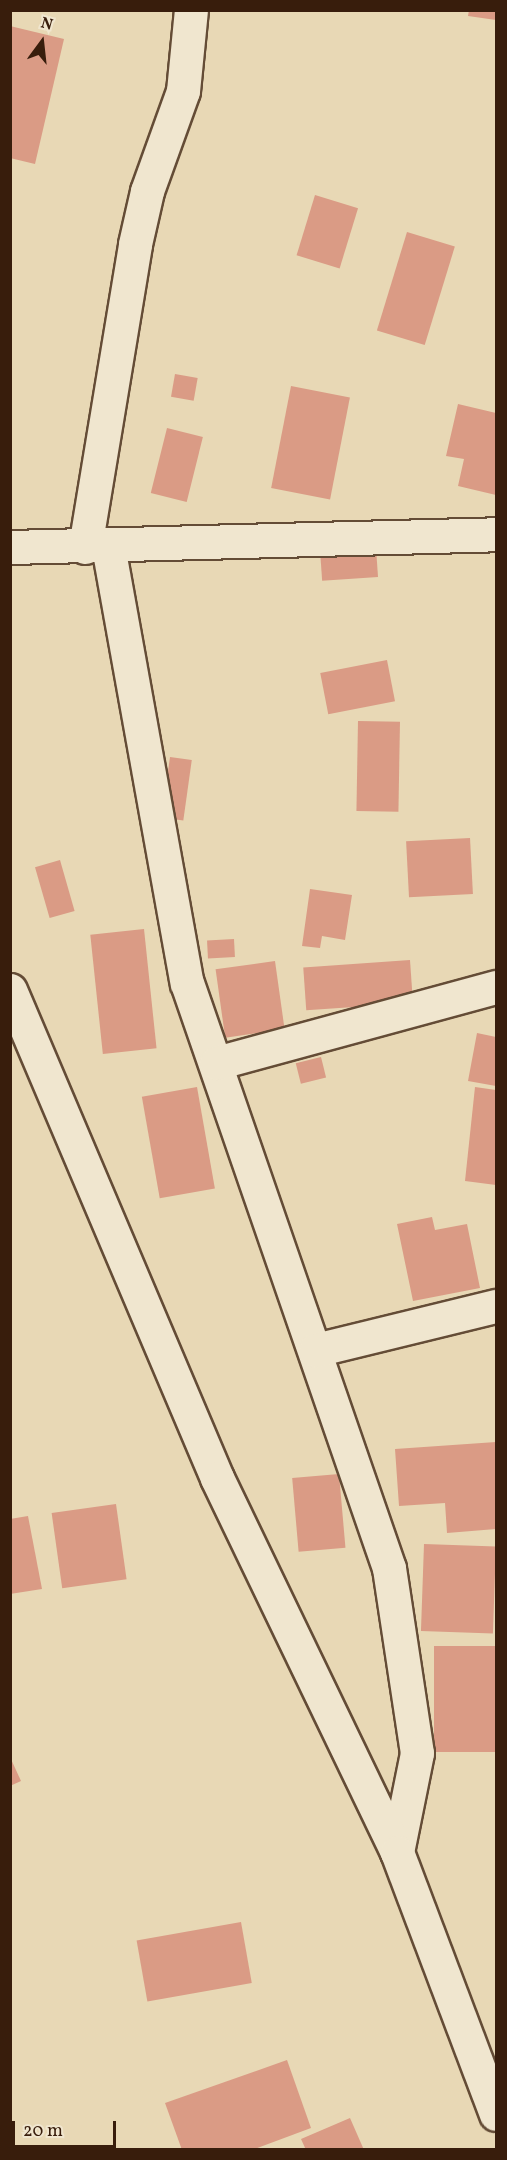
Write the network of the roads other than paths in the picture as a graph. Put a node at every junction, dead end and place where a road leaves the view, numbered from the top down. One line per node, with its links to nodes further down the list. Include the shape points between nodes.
1 (191, 10): 4 (street, via 183,91 147,191 135,244)
2 (496, 534): 4 (street)
3 (10, 547): 4 (street)
4 (97, 547): 8 (street, via 187,983)
5 (496, 987): 8 (street)
6 (10, 990): 7 (street)
7 (25, 1053): 11 (street, via 217,1478)
8 (216, 1063): 10 (street)
9 (496, 1306): 10 (street)
10 (315, 1350): 11 (street, via 390,1568 417,1753)
11 (397, 1852): 12 (street)
12 (496, 2114)

